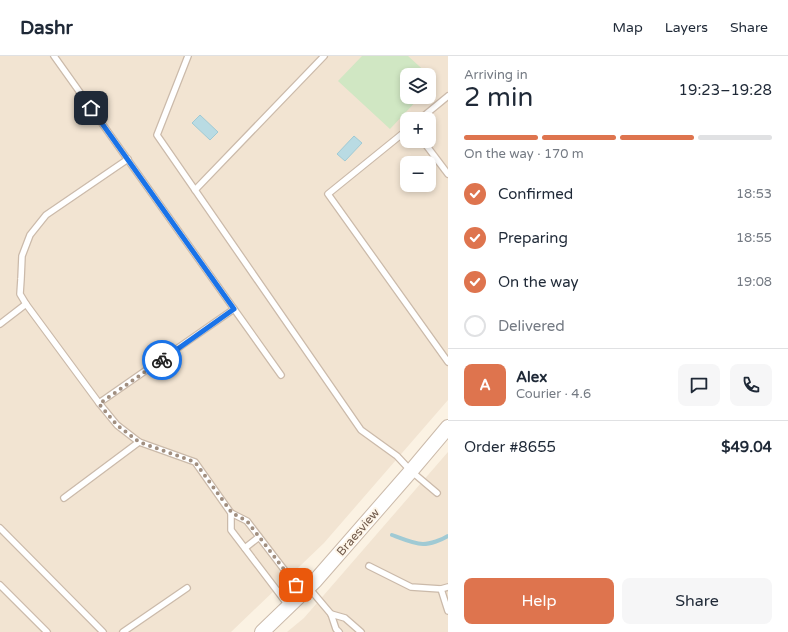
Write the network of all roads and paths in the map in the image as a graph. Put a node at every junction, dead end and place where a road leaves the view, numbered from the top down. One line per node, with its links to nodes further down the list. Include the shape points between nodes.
1 (54, 56): 8 (lane)
2 (188, 56): 10 (lane, via 157,135)
3 (324, 56): 10 (lane)
4 (448, 96): 5 (lane)
5 (429, 112)
6 (400, 136): 14 (lane, via 328,194)
7 (428, 148): 9 (lane)
8 (128, 159): 11 (lane, via 46,215 30,235 22,256 20,294); 12 (lane)
9 (448, 174)
10 (195, 190): 19 (lane, via 361,430 397,456)
11 (26, 304): 13 (lane); 16 (lane)
12 (234, 309): 15 (lane); 16 (lane)
13 (0, 324)
14 (448, 362)
15 (282, 374)
16 (99, 404): 18 (lane, via 117,425)
17 (448, 427): 19 (street, Braesview)
18 (139, 442): 21 (lane); 22 (lane, via 195,462)
19 (411, 471): 20 (lane); 31 (street, Braesview)
20 (437, 493)
21 (64, 498)
22 (232, 513): 24 (lane, via 247,521); 25 (lane, via 231,530)
23 (0, 528): 36 (lane)
24 (259, 537): 25 (lane); 31 (lane)
25 (245, 548): 32 (lane)
26 (369, 566): 30 (lane, via 411,587)
27 (0, 585): 35 (lane)
28 (448, 587): 30 (lane)
29 (187, 588): 37 (lane)
30 (441, 589): 33 (lane)
31 (305, 591): 32 (street, Braesview); 34 (lane)
32 (289, 606): 38 (street, Braesview)
33 (448, 611)
34 (331, 614): 39 (lane); 40 (lane, via 345,618)
35 (47, 632)
36 (104, 632)
37 (123, 632)
38 (262, 632)
39 (338, 632)
40 (362, 632)

